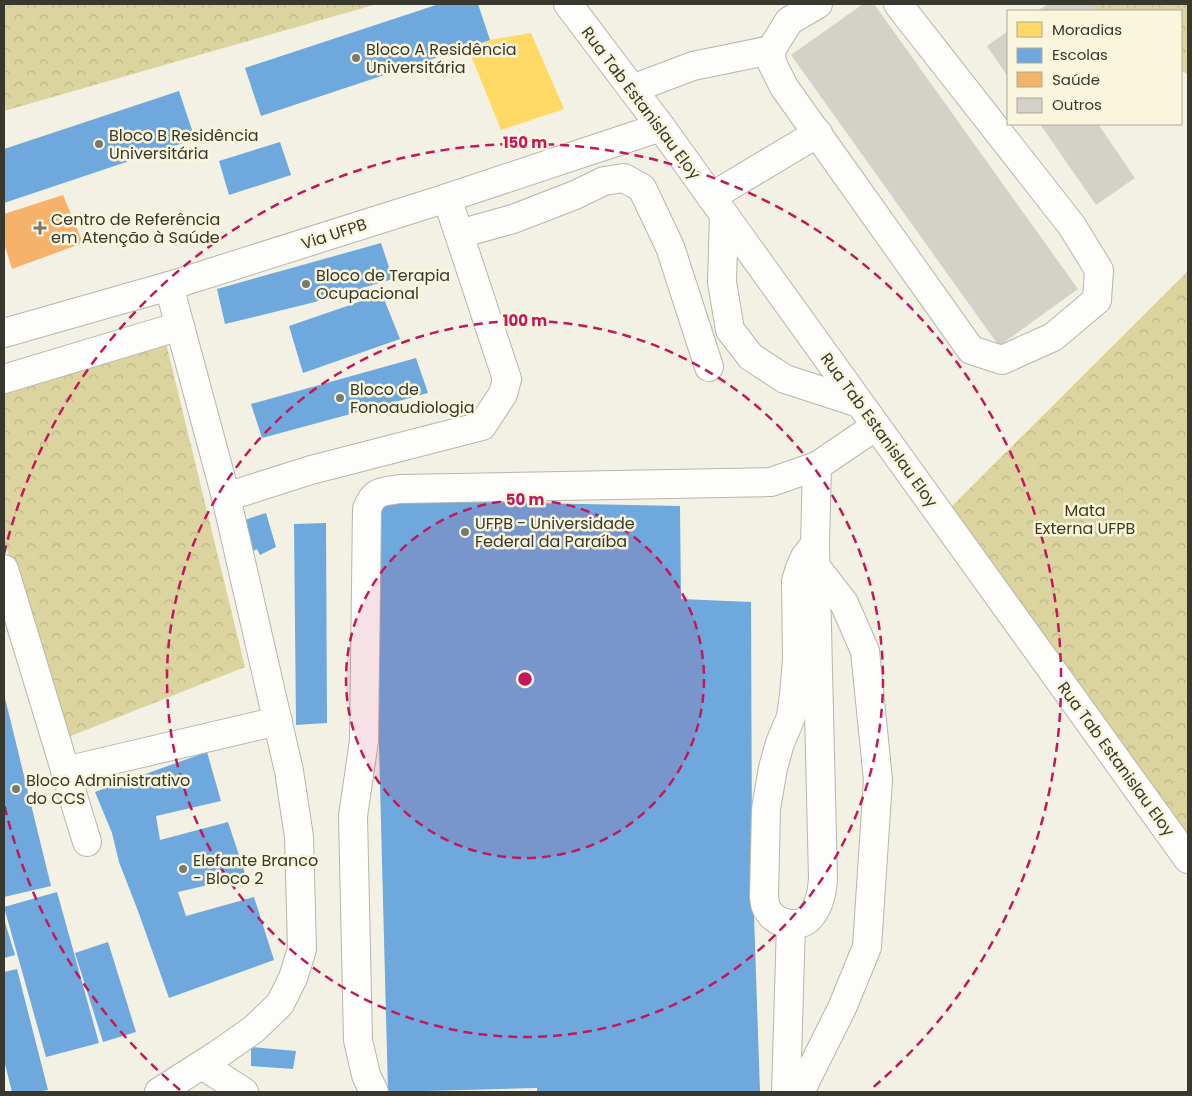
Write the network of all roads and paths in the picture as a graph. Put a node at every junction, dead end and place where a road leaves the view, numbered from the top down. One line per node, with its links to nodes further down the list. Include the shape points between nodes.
1 (568, 4): 5 (street, Rua Tab Estanislau Eloy)
2 (818, 4): 4 (street, via 790,21)
3 (898, 4): 7 (street, via 1072,226 1099,270 1097,300 1053,337 1002,360 971,350)
4 (770, 50): 5 (street, via 693,66); 7 (street, via 772,63 784,87)
5 (632, 90): 6 (street, Rua Tab Estanislau Eloy)
6 (661, 127): 8 (street, Via UFPB); 9 (street, Rua Tab Estanislau Eloy)
7 (818, 133): 9 (street)
8 (447, 198): 10 (street); 11 (street, Via UFPB)
9 (718, 206): 16 (street, Rua Tab Estanislau Eloy); 16 (street, via 722,282 730,330 751,357 785,379)
10 (459, 234): 14 (street, via 513,219 575,196 604,181 624,178 642,188 670,247); 19 (street, via 507,379 503,394 482,426 311,470)
11 (169, 286): 12 (street); 13 (street, Via UFPB)
12 (180, 326): 15 (street); 19 (street)
13 (4, 333)
14 (709, 367)
15 (4, 379)
16 (859, 403): 17 (street, Rua Tab Estanislau Eloy)
17 (876, 426): 18 (street); 25 (street, Rua Tab Estanislau Eloy)
18 (817, 466): 20 (street); 30 (street, via 770,482 400,488 379,492 371,498 367,509 364,740 353,816 358,1040 366,1075)
19 (226, 497): 22 (street)
20 (815, 556): 26 (street, via 822,892 808,919); 26 (street, via 805,557 796,582 797,660 791,717 773,768 766,808 765,906 769,914 778,920); 32 (street, via 844,603 865,651 878,780 867,947 842,1008)
21 (4, 569): 23 (street)
22 (278, 721): 23 (street); 27 (street, via 299,837 302,949 280,1004 254,1029)
23 (65, 771): 24 (street)
24 (87, 842)
25 (1188, 859)
26 (792, 924): 31 (street)
27 (202, 1065): 28 (street); 29 (street)
28 (159, 1092)
29 (244, 1092)
30 (374, 1092)
31 (786, 1092)
32 (800, 1092)

